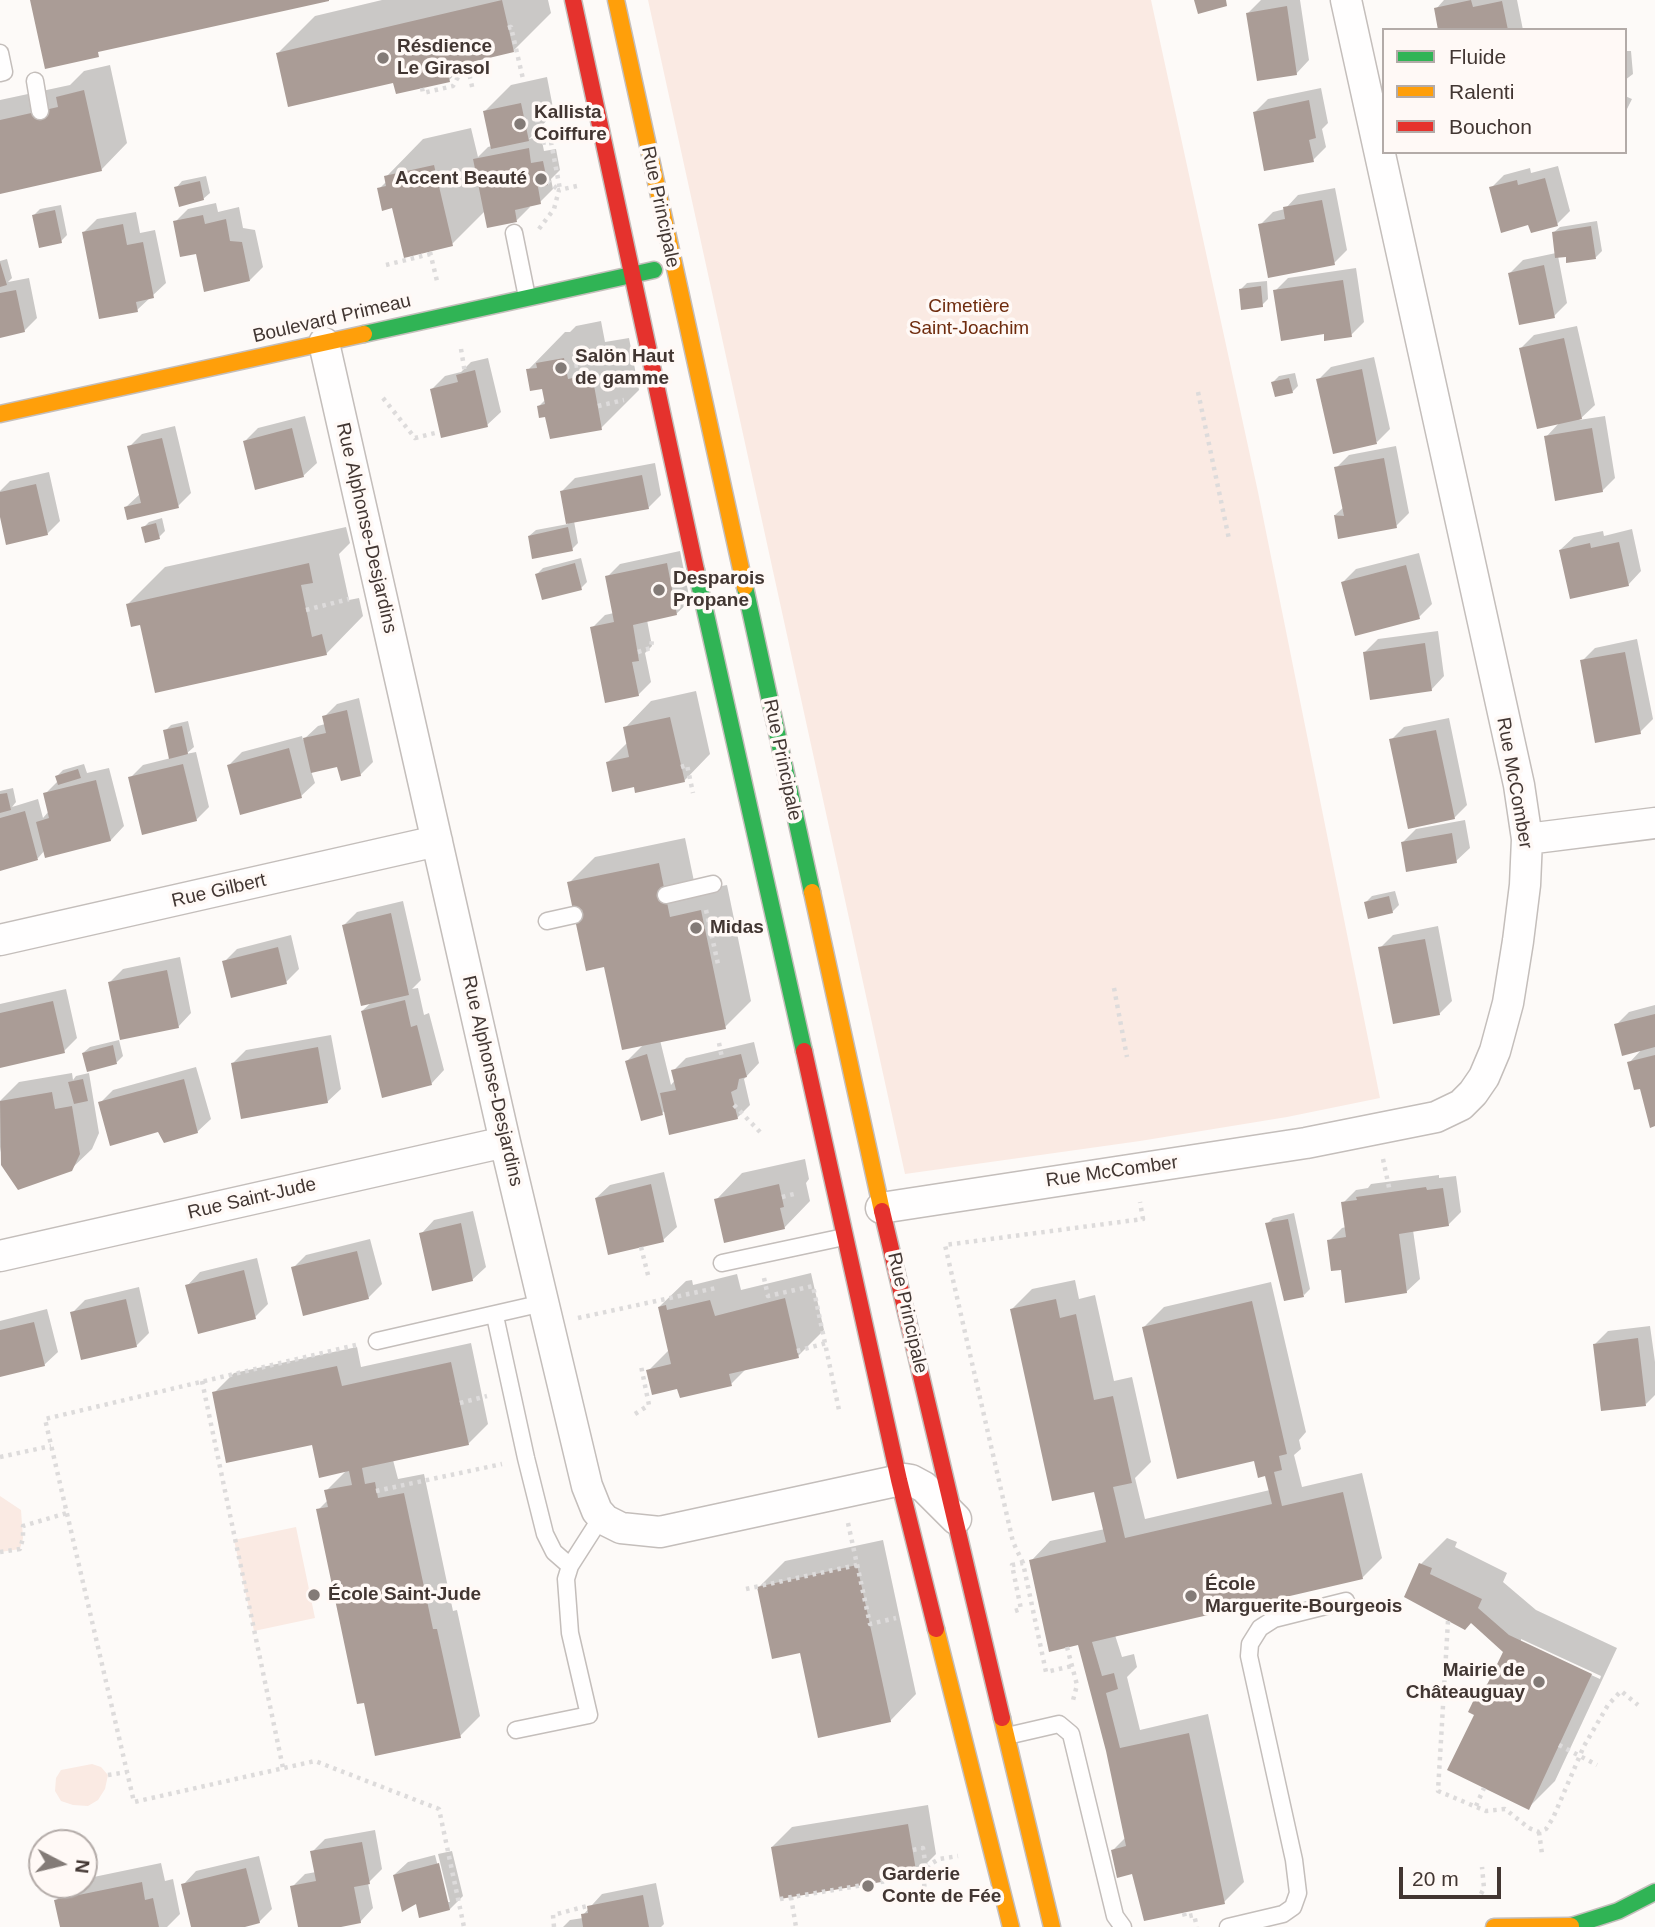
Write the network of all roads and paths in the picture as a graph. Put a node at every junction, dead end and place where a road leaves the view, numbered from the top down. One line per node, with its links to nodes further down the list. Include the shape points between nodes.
1 (573, 0): 20 (street)
2 (616, 0): 19 (street, Rue Principale)
3 (1346, 0): 40 (street, Rue McComber, via 1519,785)
4 (508, 28): 7 (path)
5 (0, 53): 6 (lane, via 4,72)
6 (0, 73)
7 (523, 79)
8 (35, 81): 11 (lane)
9 (422, 88): 10 (path, via 423,93 453,86 468,68)
10 (473, 91)
11 (40, 111)
12 (525, 122): 15 (path, via 535,120 541,144 551,142)
13 (547, 181): 15 (path)
14 (584, 185): 15 (path)
15 (560, 189): 17 (path, via 554,209 538,230)
16 (514, 233): 22 (lane)
17 (541, 241)
18 (387, 265): 21 (path, via 430,253)
19 (673, 266): 20 (street, Boulevard Primeau); 59 (street, Rue Principale)
20 (631, 276): 22 (street, Boulevard Primeau); 60 (street)
21 (437, 284)
22 (527, 297): 23 (street, Boulevard Primeau)
23 (324, 343): 30 (street, Boulevard Primeau); 33 (street, Rue Alphonse-Desjardins)
24 (460, 345): 27 (path)
25 (579, 365): 26 (path)
26 (566, 367)
27 (466, 373)
28 (1198, 393): 32 (path)
29 (383, 398): 31 (path, via 415,438)
30 (0, 414)
31 (439, 432)
32 (1229, 539)
33 (380, 590): 34 (path); 41 (street, Rue Alphonse-Desjardins)
34 (306, 610)
35 (652, 640): 36 (path, via 651,648)
36 (638, 652)
37 (681, 767): 38 (path, via 687,765)
38 (693, 793)
39 (1655, 823): 40 (street)
40 (1527, 839): 59 (street, Rue McComber, via 1518,941 1499,1039 1484,1077 1473,1093 1449,1112 1306,1143)
41 (437, 841): 47 (street, Rue Gilbert); 55 (street, Rue Alphonse-Desjardins)
42 (713, 884): 43 (lane)
43 (666, 895)
44 (705, 909): 48 (path)
45 (574, 915): 46 (lane)
46 (547, 921)
47 (0, 940)
48 (718, 964)
49 (1114, 988): 51 (path)
50 (719, 1043): 52 (path)
51 (1127, 1057)
52 (722, 1058)
53 (734, 1105): 54 (path)
54 (760, 1132)
55 (505, 1142): 62 (street, Rue Saint-Jude); 69 (street, Rue Alphonse-Desjardins)
56 (1382, 1154): 57 (path)
57 (1390, 1192)
58 (1140, 1202): 92 (path, via 1143,1219 945,1245 1013,1542)
59 (881, 1208): 90 (street, Rue Principale)
60 (844, 1237): 63 (lane); 85 (street)
61 (641, 1247): 66 (path)
62 (0, 1256)
63 (722, 1263)
64 (776, 1275): 65 (path)
65 (764, 1277): 67 (path); 73 (path, via 768,1296 813,1286)
66 (649, 1279)
67 (751, 1280)
68 (723, 1286): 71 (path)
69 (543, 1303): 70 (lane); 88 (street, Rue Alphonse-Desjardins, via 587,1486)
70 (495, 1316): 72 (lane); 94 (lane, via 545,1534 554,1552)
71 (573, 1320)
72 (377, 1341)
73 (826, 1343): 75 (path); 80 (path)
74 (358, 1345): 77 (path)
75 (797, 1350)
76 (641, 1366): 81 (path, via 649,1405)
77 (202, 1381): 82 (path, via 45,1419); 109 (path)
78 (479, 1398): 79 (path)
79 (460, 1402)
80 (839, 1410)
81 (635, 1414)
82 (51, 1446): 83 (path); 87 (path)
83 (0, 1457)
84 (492, 1466): 86 (path)
85 (899, 1480): 88 (street, via 660,1532 621,1528); 90 (street, via 924,1487); 131 (street)
86 (376, 1491)
87 (67, 1513): 91 (path, via 23,1525 19,1549); 110 (path)
88 (602, 1516): 94 (lane)
89 (847, 1519): 93 (path)
90 (956, 1519): 105 (street, Rue Principale)
91 (0, 1552)
92 (1023, 1563): 97 (path, via 1012,1565 1021,1609); 101 (path, via 1046,1672)
93 (857, 1565): 95 (path); 98 (path, via 870,1624)
94 (570, 1566): 104 (lane, via 566,1579 570,1633 589,1715)
95 (746, 1589)
96 (1346, 1601): 135 (lane, via 1275,1619 1260,1628 1250,1644 1298,1893 1293,1907 1283,1914)
97 (1011, 1612)
98 (901, 1617)
99 (1448, 1621): 113 (path, via 1438,1791)
100 (1067, 1647): 101 (path)
101 (1072, 1665): 102 (path)
102 (1077, 1685)
103 (1639, 1705): 107 (path, via 1621,1691)
104 (516, 1730)
105 (1007, 1736): 132 (street, Rue Principale); 133 (lane, via 1059,1724 1071,1734 1115,1916)
106 (1559, 1745): 107 (path)
107 (1580, 1754): 108 (path); 114 (path, via 1553,1818)
108 (1597, 1765)
109 (283, 1768): 110 (path, via 134,1802); 128 (path, via 315,1761 439,1809)
110 (127, 1772): 111 (path)
111 (108, 1775)
112 (1485, 1788): 113 (path)
113 (1476, 1806): 114 (path, via 1486,1811 1505,1809)
114 (1539, 1832): 116 (path)
115 (913, 1850): 119 (path, via 923,1848)
116 (1542, 1854)
117 (964, 1855): 119 (path, via 939,1859)
118 (1482, 1867): 120 (path)
119 (925, 1872): 122 (path); 125 (path)
120 (1484, 1882)
121 (1655, 1892): 127 (street)
122 (790, 1897): 123 (path); 130 (path)
123 (779, 1899)
124 (587, 1906): 129 (path, via 553,1915)
125 (927, 1906)
126 (1184, 1913): 134 (path, via 1185,1917 1195,1915)
127 (1569, 1926): 136 (street)
128 (464, 1927)
129 (554, 1927)
130 (796, 1927)
131 (1011, 1927)
132 (1052, 1927)
133 (1123, 1927)
134 (1197, 1927)
135 (1228, 1927)
136 (1494, 1927)

